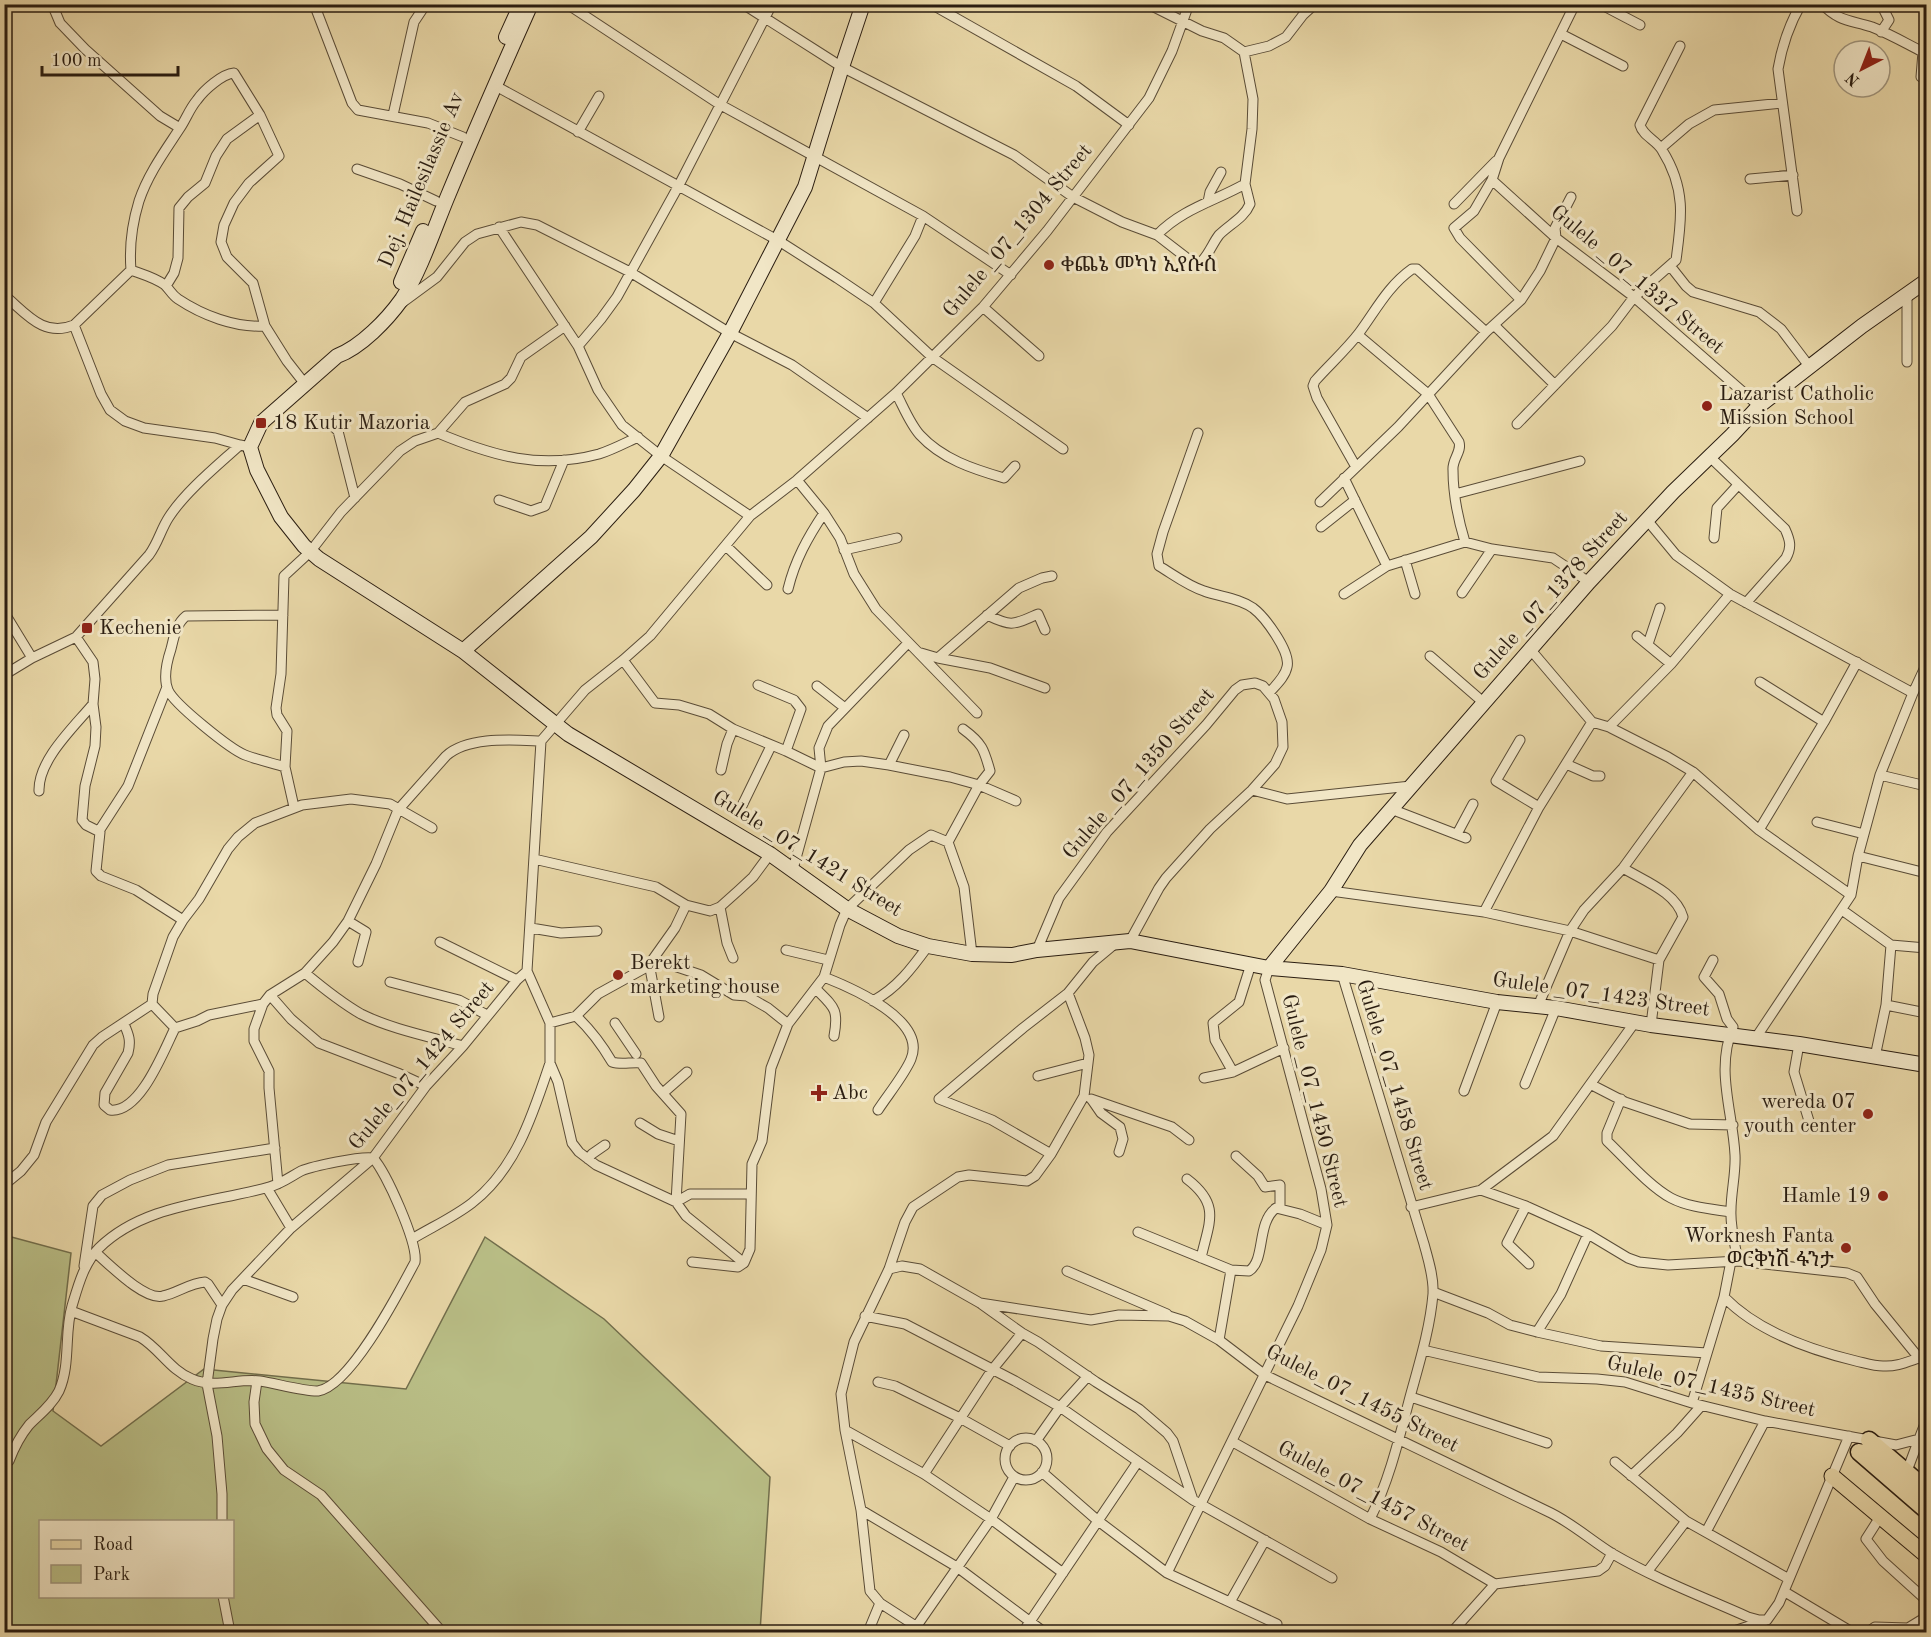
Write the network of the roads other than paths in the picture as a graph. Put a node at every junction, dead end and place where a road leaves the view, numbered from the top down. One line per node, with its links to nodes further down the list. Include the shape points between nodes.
1 (52, 4): 37 (street, via 60,23 85,49 160,116)
2 (314, 4): 35 (street, via 355,107)
3 (426, 4): 35 (street, via 414,22)
4 (521, 4): 39 (main road, Dej. Hailesilassie Av)
5 (531, 4): 30 (main road)
6 (567, 4): 33 (street)
7 (743, 4): 19 (street)
8 (772, 4): 19 (street)
9 (863, 4): 28 (main road)
10 (931, 4): 36 (street, via 1076,86)
11 (1148, 4): 20 (street)
12 (1189, 4): 20 (street, Gulele _07_1304 Street)
13 (1315, 4): 26 (street, via 1286,37)
14 (1575, 4): 23 (street)
15 (1600, 4): 21 (street)
16 (1801, 4): 32 (street, via 1781,53 1778,69)
17 (1822, 4): 22 (street, via 1837,17)
18 (1881, 4): 22 (street, via 1889,20)
19 (765, 18): 28 (street); 33 (street)
20 (1183, 21): 26 (street, via 1224,38); 36 (street, Gulele _07_1304 Street, via 1161,76)
21 (1640, 25)
22 (1881, 32): 25 (street)
23 (1561, 34): 27 (street); 42 (street)
24 (1680, 46): 40 (street, via 1642,119 1642,130)
25 (1925, 50): 29 (street)
26 (1244, 52): 48 (street, via 1253,99)
27 (1623, 66)
28 (842, 67): 41 (main road); 50 (street, via 1014,155)
29 (1921, 77)
30 (494, 85): 38 (street); 73 (main road, via 410,284)
31 (599, 96): 38 (street)
32 (1782, 103): 40 (street, via 1714,110 1689,124); 45 (street)
33 (719, 104): 41 (street); 49 (street)
34 (260, 115): 37 (street, via 232,72 200,97); 66 (street, via 227,139 205,183 179,208 178,258); 76 (street, via 279,156 234,203 221,242 227,257 255,286)
35 (393, 115): 39 (street)
36 (1129, 124): 50 (street, Gulele _07_1304 Street)
37 (180, 128): 62 (street, via 140,199 131,230)
38 (578, 132): 49 (street)
39 (463, 137): 52 (main road, Dej. Hailesilassie Av)
40 (1661, 148): 61 (street, via 1682,202 1676,260)
41 (815, 156): 56 (street); 60 (main road, via 805,187)
42 (1499, 158): 47 (street); 54 (street)
43 (357, 169): 52 (street)
44 (1221, 172): 53 (street)
45 (1793, 175): 46 (street); 55 (street)
46 (1750, 179)
47 (1492, 180): 59 (street, Gulele _07_1337 Street); 70 (street, via 1474,211 1454,232)
48 (1245, 184): 53 (street); 58 (street, via 1250,204 1247,210 1218,236 1200,263 1192,262)
49 (679, 185): 60 (street); 63 (street)
50 (1073, 197): 58 (street); 64 (street, Gulele _07_1304 Street)
51 (1570, 197): 59 (street, via 1555,228)
52 (436, 201): 82 (main road, Dej. Hailesilassie Av, via 398,288)
53 (1208, 202): 58 (street, via 1173,220)
54 (1454, 204)
55 (1797, 211)
56 (923, 216): 64 (street); 71 (street)
57 (499, 227): 63 (street, via 521,222 537,225); 73 (street, via 471,237 431,282); 77 (street)
58 (1157, 235)
59 (1556, 238): 69 (street, Gulele _07_1337 Street); 70 (street)
60 (778, 241): 71 (street); 79 (main road)
61 (1671, 267): 69 (street); 86 (street, via 1693,292 1759,312 1781,329)
62 (131, 270): 66 (street); 74 (street)
63 (630, 272): 79 (street); 81 (street, via 610,308)
64 (1011, 274): 72 (street, Gulele _07_1304 Street)
65 (1926, 281): 68 (main road, Gulele _07_1378 Street)
66 (166, 286): 76 (street, via 192,308 235,324)
67 (4, 295): 74 (street, via 42,325 63,329)
68 (1907, 295): 85 (street); 86 (main road, Gulele _07_1378 Street)
69 (1634, 297): 88 (street, via 1612,326); 91 (street, Gulele _07_1337 Street)
70 (1521, 300): 75 (street)
71 (874, 303): 84 (street)
72 (983, 307): 83 (street); 84 (street, Gulele _07_1304 Street)
73 (393, 309): 82 (main road, via 350,351)
74 (74, 325): 98 (street, via 101,394 110,411 124,421)
75 (1494, 325): 78 (street); 88 (street)
76 (265, 326): 87 (street)
77 (565, 326): 81 (street); 95 (street, via 521,357 505,384 465,402)
78 (1486, 332): 80 (street, via 1417,269 1412,269 1386,293); 90 (street)
79 (730, 333): 92 (street, via 792,365); 100 (main road)
80 (1358, 334): 90 (street); 105 (street, via 1315,381 1313,391)
81 (578, 346): 97 (street, via 608,407)
82 (337, 356): 87 (main road)
83 (1039, 356)
84 (932, 357): 89 (street, Gulele _07_1304 Street); 99 (street)
85 (1907, 362)
86 (1809, 366): 91 (main road, Gulele _07_1378 Street)
87 (305, 384): 98 (main road, via 261,423)
88 (1555, 385): 94 (street)
89 (896, 393): 92 (street, Gulele _07_1304 Street); 104 (street, via 918,434 940,453 1004,478)
90 (1428, 394): 105 (street); 109 (street, via 1460,446 1452,468)
91 (1759, 406): 101 (main road, Gulele _07_1378 Street)
92 (868, 418): 107 (street, Gulele _07_1304 Street)
93 (318, 424): 110 (street, via 338,431)
94 (1517, 424)
95 (438, 432): 102 (street, via 501,456 543,462); 110 (street, via 405,447)
96 (1198, 433): 163 (street, via 1156,554 1160,566 1180,580 1254,608 1287,654 1285,674)
97 (638, 437): 100 (street); 102 (street, via 600,453)
98 (245, 446): 124 (main road, Gulele _07_1421 Street, via 270,498); 143 (street, via 176,507 149,555)
99 (1063, 449)
100 (661, 456): 115 (street); 147 (main road, via 591,537)
101 (1710, 457): 108 (street); 116 (main road, Gulele _07_1378 Street)
102 (564, 460): 111 (street, via 545,506 531,511)
103 (1580, 461): 109 (street)
104 (1015, 466)
105 (1356, 467): 106 (street)
106 (1344, 478): 112 (street); 113 (street)
107 (797, 480): 114 (street); 115 (street, Gulele _07_1304 Street)
108 (1738, 485): 119 (street, via 1717,508); 135 (street, via 1785,529 1790,539 1786,558)
109 (1455, 494): 120 (street)
110 (355, 498): 124 (street)
111 (499, 500)
112 (1355, 500): 117 (street); 126 (street)
113 (1320, 502)
114 (824, 513): 122 (street); 130 (street, via 794,564)
115 (750, 516): 121 (street, Gulele _07_1304 Street)
116 (1647, 520): 128 (main road, Gulele _07_1378 Street); 134 (street, via 1676,555)
117 (1321, 527)
118 (897, 538): 122 (street)
119 (1714, 538)
120 (1465, 542): 123 (street); 125 (street)
121 (726, 546): 129 (street); 152 (street, Gulele _07_1304 Street, via 650,636)
122 (844, 549): 144 (street, via 859,584 876,609)
123 (1492, 549): 128 (street, via 1553,558); 131 (street)
124 (310, 552): 138 (street, via 284,576); 147 (main road, Gulele _07_1421 Street)
125 (1405, 560): 126 (street); 133 (street)
126 (1387, 566): 132 (street)
127 (1052, 576): 139 (street, via 1019,588)
128 (1588, 582): 146 (main road, Gulele _07_1378 Street)
129 (767, 585)
130 (788, 589)
131 (1462, 593)
132 (1344, 594)
133 (1415, 594)
134 (1730, 594): 135 (street); 154 (street)
135 (1746, 603): 153 (street)
136 (1660, 609): 145 (street)
137 (4, 612): 140 (street)
138 (282, 615): 161 (street, via 186,616 178,624 167,663); 182 (street, via 276,708 287,731)
139 (987, 615): 141 (street, via 1005,623 1038,614); 151 (street)
140 (7, 622): 150 (street)
141 (1045, 630)
142 (1637, 636): 145 (street)
143 (76, 637): 150 (street); 166 (street, via 93,662)
144 (908, 643): 148 (street); 167 (street)
145 (1648, 644): 154 (street)
146 (1530, 649): 165 (main road, Gulele _07_1378 Street); 169 (street)
147 (463, 651): 171 (main road, Gulele _07_1421 Street)
148 (921, 653): 151 (street); 168 (street)
149 (1430, 656): 165 (street)
150 (32, 658): 156 (street)
151 (938, 658): 162 (street, via 990,668)
152 (623, 660): 171 (street, Gulele _07_1304 Street, via 585,690); 173 (street, via 655,704 691,707)
153 (1857, 662): 164 (street); 170 (street)
154 (1671, 664): 172 (street)
155 (1926, 665): 157 (street)
156 (5, 672)
157 (1924, 680): 164 (street)
158 (1760, 682): 170 (street)
159 (758, 685): 179 (street, via 794,700 801,709)
160 (817, 686): 167 (street)
161 (167, 687): 182 (street, via 172,696 229,746 244,755); 203 (street, via 128,786)
162 (1045, 688)
163 (1269, 693): 191 (street, via 1282,722 1283,747 1275,764); 230 (street, Gulele _07_1350 Street, via 1255,683 1235,690 1142,793 1107,832 1059,898)
164 (1913, 693): 186 (street)
165 (1483, 702): 189 (main road, Gulele _07_1378 Street)
166 (93, 704): 192 (street, via 52,753); 203 (street, via 95,746 82,820)
167 (845, 708): 183 (street, via 828,726 819,748)
168 (977, 714)
169 (1592, 722): 172 (street); 180 (street)
170 (1824, 722): 202 (street)
171 (556, 723): 177 (street); 206 (main road, Gulele _07_1421 Street, via 568,734)
172 (1609, 727): 185 (street)
173 (733, 729): 178 (street); 184 (street)
174 (963, 729): 188 (street, via 984,748 990,771)
175 (904, 735): 181 (street)
176 (1520, 740): 196 (street, via 1496,781)
177 (541, 741): 198 (street, via 503,740 454,748); 208 (street)
178 (771, 746): 179 (street); 199 (street)
179 (786, 751): 183 (street)
180 (1566, 764): 187 (street); 196 (street)
181 (889, 765): 183 (street, via 861,761); 188 (street)
182 (285, 767): 195 (street)
183 (821, 768): 210 (street)
184 (721, 770)
185 (1693, 772): 202 (street); 209 (street)
186 (1880, 775): 190 (street); 204 (street)
187 (1600, 777)
188 (979, 785): 193 (street); 205 (street)
189 (1410, 786): 191 (street, via 1287,799); 197 (main road, Gulele _07_1378 Street)
190 (1926, 786)
191 (1252, 790): 224 (street, via 1166,878)
192 (39, 791)
193 (1016, 801)
194 (1473, 804): 197 (street, via 1461,836)
195 (294, 807): 198 (street, via 351,799 378,801); 219 (street, via 266,817 238,837)
196 (1539, 807): 218 (street)
197 (1391, 809): 212 (main road, Gulele _07_1378 Street, via 1360,845)
198 (398, 810): 201 (street); 220 (street)
199 (738, 814)
200 (1817, 822): 204 (street)
201 (432, 828)
202 (1759, 830): 213 (street)
203 (99, 831): 219 (street, via 97,873 136,890)
204 (1864, 834): 207 (street)
205 (948, 842): 216 (street, via 931,835 909,850); 231 (street, via 964,887)
206 (770, 854): 210 (main road, Gulele _07_1421 Street); 215 (street, via 753,877)
207 (1858, 856): 211 (street); 213 (street)
208 (534, 859): 214 (street, via 656,887); 221 (street)
209 (1623, 868): 223 (street, via 1584,910); 234 (street, via 1671,896 1680,906 1683,917)
210 (793, 869): 216 (main road, Gulele _07_1421 Street)
211 (1926, 873)
212 (1331, 891): 218 (street); 239 (main road, Gulele _07_1378 Street)
213 (1851, 896): 217 (street)
214 (686, 905): 215 (street, via 710,911); 236 (street)
215 (720, 907): 232 (street)
216 (847, 909): 227 (main road, Gulele _07_1421 Street, via 898,936); 233 (street)
217 (1842, 910): 226 (street); 269 (street)
218 (1484, 912): 223 (street)
219 (183, 920): 251 (street, via 168,948)
220 (348, 921): 237 (street, via 366,932); 241 (street)
221 (531, 928): 222 (street, via 561,933); 240 (street)
222 (597, 931)
223 (1570, 932): 234 (street); 254 (street)
224 (1123, 941): 230 (main road, Gulele _07_1421 Street); 238 (main road, Gulele _07_1421 Street); 247 (street, via 1093,962)
225 (440, 942): 244 (street)
226 (1891, 945): 228 (street); 253 (street)
227 (928, 946): 231 (main road, Gulele _07_1421 Street); 249 (street, via 909,972)
228 (1926, 948)
229 (786, 950): 233 (street)
230 (1037, 950): 231 (main road, Gulele _07_1421 Street, via 1012,955)
231 (972, 954)
232 (733, 958)
233 (828, 960): 243 (street)
234 (1659, 960): 265 (street)
235 (1713, 960): 267 (street, via 1704,977 1719,994 1733,1027)
236 (651, 961): 258 (street, via 598,994); 259 (street); 264 (street, via 700,975 734,995 747,996)
237 (358, 962)
238 (1251, 964): 239 (main road, Gulele _07_1421 Street); 279 (street, via 1239,1002 1213,1023 1215,1040)
239 (1269, 968): 242 (main road, Gulele _07_1423 Street); 272 (street, Gulele _07_1450 Street, via 1265,980)
240 (527, 971): 244 (street, Gulele_07_1424 Street); 261 (street)
241 (305, 973): 248 (street); 271 (street, via 337,1000 364,1015)
242 (1342, 974): 250 (main road, Gulele _07_1423 Street); 311 (street, Gulele _07_1458 Street)
243 (824, 977): 246 (street); 249 (street)
244 (517, 980): 257 (street, Gulele_07_1424 Street)
245 (390, 982): 257 (street, via 459,1000)
246 (816, 989): 264 (street); 268 (street, via 835,1008)
247 (1068, 993): 276 (street, via 1085,1038); 298 (street, via 939,1099 992,1120)
248 (270, 996): 252 (street); 284 (street, via 319,1043)
249 (873, 1001): 289 (street, via 903,1022 912,1035 912,1058)
250 (1497, 1002): 254 (main road, Gulele _07_1423 Street); 285 (street)
251 (152, 1004): 263 (street); 266 (street)
252 (263, 1004): 266 (street, via 209,1015); 296 (street, via 254,1041 269,1071)
253 (1886, 1005): 256 (street); 273 (street)
254 (1538, 1006): 255 (main road, Gulele _07_1423 Street)
255 (1556, 1008): 260 (main road, Gulele _07_1423 Street); 282 (street)
256 (1926, 1013)
257 (487, 1015): 271 (street, Gulele_07_1424 Street)
258 (576, 1016): 261 (street); 274 (street, via 612,1062)
259 (660, 1017)
260 (1635, 1022): 265 (main road, Gulele _07_1423 Street); 283 (street)
261 (550, 1023): 275 (street)
262 (615, 1023): 274 (street, via 638,1051)
263 (124, 1024): 266 (street, via 130,1046 105,1093 104,1105 110,1110 123,1109 135,1099); 304 (street, via 93,1045 46,1122 34,1155)
264 (788, 1024): 307 (street, via 771,1068 762,1141 752,1164)
265 (1651, 1025): 267 (main road, Gulele _07_1423 Street)
266 (175, 1028)
267 (1730, 1035): 269 (main road, Gulele _07_1423 Street); 292 (street, via 1724,1069)
268 (834, 1036)
269 (1755, 1039): 270 (main road, Gulele _07_1423 Street)
270 (1798, 1044): 273 (main road, Gulele _07_1423 Street); 290 (street, via 1794,1072)
271 (463, 1047): 284 (street, Gulele_07_1424 Street)
272 (1284, 1048): 279 (street); 313 (street, Gulele _07_1450 Street)
273 (1875, 1057): 277 (main road, Gulele _07_1423 Street)
274 (628, 1061): 286 (street, via 641,1063)
275 (550, 1063): 301 (street, via 572,1143); 317 (street, via 512,1158 494,1184 471,1204)
276 (1089, 1063): 280 (street); 287 (street)
277 (1926, 1065)
278 (687, 1072): 286 (street)
279 (1233, 1072): 281 (street)
280 (1038, 1076)
281 (1204, 1078)
282 (1525, 1084)
283 (1592, 1085): 288 (street); 306 (street, via 1553,1136)
284 (426, 1086): 300 (street, Gulele_07_1424 Street)
285 (1464, 1091)
286 (663, 1093): 294 (street, via 681,1114)
287 (1088, 1097): 293 (street, via 1172,1127); 297 (street, via 1120,1127 1123,1139); 298 (street)
288 (1621, 1099): 292 (street, via 1690,1125); 312 (street, via 1607,1142 1672,1198)
289 (878, 1110)
290 (1809, 1121)
291 (640, 1123): 294 (street)
292 (1733, 1125): 312 (street, via 1735,1159)
293 (1190, 1140)
294 (679, 1141): 308 (street)
295 (605, 1144): 301 (street)
296 (275, 1148): 303 (street); 327 (street, via 168,1165 102,1195 93,1206)
297 (1119, 1152)
298 (1051, 1154): 324 (street, via 1027,1181 969,1175 958,1177 926,1197 913,1207 905,1222)
299 (1236, 1156): 310 (street, via 1266,1187 1280,1185)
300 (373, 1158): 303 (street, via 317,1166); 314 (street, Gulele_07_1424 Street); 317 (street, via 382,1169)
301 (588, 1159): 308 (street)
302 (1187, 1179): 319 (street, via 1202,1190 1211,1208)
303 (278, 1184): 305 (street)
304 (4, 1185)
305 (267, 1188): 314 (street); 318 (street, via 168,1210 123,1231)
306 (1481, 1190): 309 (street); 311 (street)
307 (750, 1194): 308 (street, via 690,1194); 322 (street, via 750,1249)
308 (676, 1202): 322 (street, via 686,1216)
309 (1526, 1206): 316 (street); 323 (street, via 1507,1243)
310 (1280, 1207): 313 (street); 325 (street, via 1271,1211 1266,1220 1252,1270)
311 (1412, 1207): 329 (street, Gulele _07_1458 Street)
312 (1730, 1212): 320 (street)
313 (1327, 1225): 344 (street, Gulele _07_1450 Street, via 1298,1306)
314 (291, 1228): 328 (street, Gulele_07_1424 Street)
315 (1138, 1232): 319 (street)
316 (1588, 1234): 320 (street, via 1640,1262 1668,1265); 337 (street, via 1561,1294)
317 (412, 1239): 346 (street, via 415,1262 373,1335 332,1385 318,1391)
318 (96, 1253): 327 (street); 333 (street, via 153,1296 205,1282)
319 (1201, 1258): 325 (street)
320 (1735, 1261): 331 (street); 342 (street, via 1857,1277)
321 (692, 1262): 322 (street, via 738,1267)
322 (744, 1263)
323 (1529, 1264)
324 (889, 1269): 332 (street, via 920,1269); 335 (street)
325 (1231, 1270): 339 (street)
326 (1067, 1271): 336 (street)
327 (84, 1272): 334 (street)
328 (243, 1279): 330 (street); 333 (street, Gulele_07_1424 Street)
329 (1433, 1292): 337 (street, via 1510,1325); 340 (street, Gulele _07_1458 Street)
330 (293, 1297)
331 (1724, 1297): 341 (street); 342 (street, via 1769,1330 1833,1355 1882,1366)
332 (980, 1304): 336 (street, Gulele_07_1455 Street, via 1091,1320 1119,1315); 338 (street)
333 (222, 1305): 348 (street, Gulele_07_1424 Street)
334 (70, 1311): 348 (street, via 140,1337 175,1370); 363 (street, via 64,1376 58,1392 17,1442)
335 (866, 1316): 343 (street, via 905,1324); 355 (street, via 854,1342 841,1394)
336 (1169, 1316): 339 (street, Gulele_07_1455 Street)
337 (1537, 1332): 341 (street, via 1601,1346)
338 (1022, 1333): 343 (street); 345 (street)
339 (1219, 1340): 344 (street, Gulele_07_1455 Street)
340 (1423, 1350): 349 (street, Gulele _07_1458 Street); 350 (street, Gulele_07_1435 Street, via 1538,1377 1625,1382)
341 (1707, 1353): 350 (street)
342 (1923, 1360)
343 (992, 1370): 351 (street); 352 (street)
344 (1265, 1375): 356 (street, Gulele_07_1455 Street); 359 (street, Gulele _07_1450 Street)
345 (1088, 1376): 351 (street); 373 (street, via 1139,1409 1167,1433)
346 (257, 1381): 348 (street); 404 (street, via 255,1424 267,1449 284,1470 321,1495)
347 (878, 1382): 352 (street, via 895,1386)
348 (207, 1384): 378 (street, Gulele_07_1424 Street, via 217,1436)
349 (1411, 1397): 356 (street, Gulele _07_1458 Street); 360 (street)
350 (1696, 1405): 353 (street, Gulele_07_1435 Street); 370 (street, via 1677,1433)
351 (1060, 1407): 358 (street); 365 (street)
352 (960, 1418): 362 (street); 368 (street)
353 (1766, 1421): 361 (street, Gulele_07_1435 Street); 382 (street)
354 (1926, 1421): 357 (street)
355 (845, 1430): 368 (street); 374 (street)
356 (1399, 1439): 380 (street, Gulele _07_1458 Street); 384 (street, Gulele_07_1455 Street, via 1559,1516)
357 (1919, 1439): 361 (street, Gulele_07_1435 Street, via 1896,1445); 367 (street)
358 (1036, 1441): 362 (street, via 1022,1439); 366 (street, via 1045,1452)
359 (1233, 1442): 373 (street, Gulele _07_1450 Street); 380 (street, Gulele_07_1457 Street)
360 (1547, 1443)
361 (1856, 1443): 367 (highway); 371 (street); 375 (highway)
362 (1010, 1446): 369 (street, via 1005,1464)
363 (9, 1461)
364 (1615, 1462): 370 (street)
365 (1137, 1463): 373 (street); 379 (street)
366 (1042, 1472): 369 (street, via 1024,1480); 379 (street)
367 (1907, 1472): 372 (highway)
368 (924, 1474): 377 (street)
369 (1014, 1476): 377 (street)
370 (1631, 1476): 381 (street)
371 (1832, 1476): 376 (main road); 391 (street)
372 (1926, 1488)
373 (1197, 1502): 383 (street); 389 (street, Gulele _07_1450 Street)
374 (861, 1510): 386 (street); 397 (street, via 870,1591)
375 (1926, 1510)
376 (1880, 1517): 385 (main road); 395 (street, via 1866,1539 1883,1561)
377 (991, 1519): 386 (street); 388 (street)
378 (222, 1520)
379 (1097, 1520): 388 (street); 389 (street)
380 (1370, 1520): 392 (street, Gulele_07_1457 Street, via 1441,1552)
381 (1686, 1521): 382 (street); 387 (street)
382 (1706, 1532): 391 (street)
383 (1265, 1540): 390 (street); 396 (street)
384 (1612, 1553): 387 (street, Gulele_07_1455 Street); 392 (street, via 1598,1571)
385 (1926, 1555)
386 (957, 1568): 400 (street); 402 (street)
387 (1647, 1572): 399 (street, Gulele_07_1455 Street, via 1748,1617)
388 (1063, 1573): 400 (street)
389 (1167, 1573): 396 (street)
390 (1332, 1578)
391 (1789, 1579): 393 (street)
392 (1495, 1584): 409 (street)
393 (1785, 1592): 399 (street); 411 (street)
394 (223, 1598): 403 (street)
395 (1926, 1600)
396 (1230, 1602): 401 (street)
397 (880, 1603): 402 (street); 405 (street)
398 (1926, 1617): 412 (street, via 1908,1628 1875,1627)
399 (1767, 1620): 410 (street)
400 (1029, 1623): 407 (street); 408 (street)
401 (1277, 1624)
402 (916, 1627): 406 (street)
403 (230, 1632)
404 (442, 1632)
405 (868, 1632)
406 (925, 1632)
407 (1023, 1632)
408 (1044, 1632)
409 (1452, 1632)
410 (1731, 1632)
411 (1852, 1632)
412 (1868, 1632)

